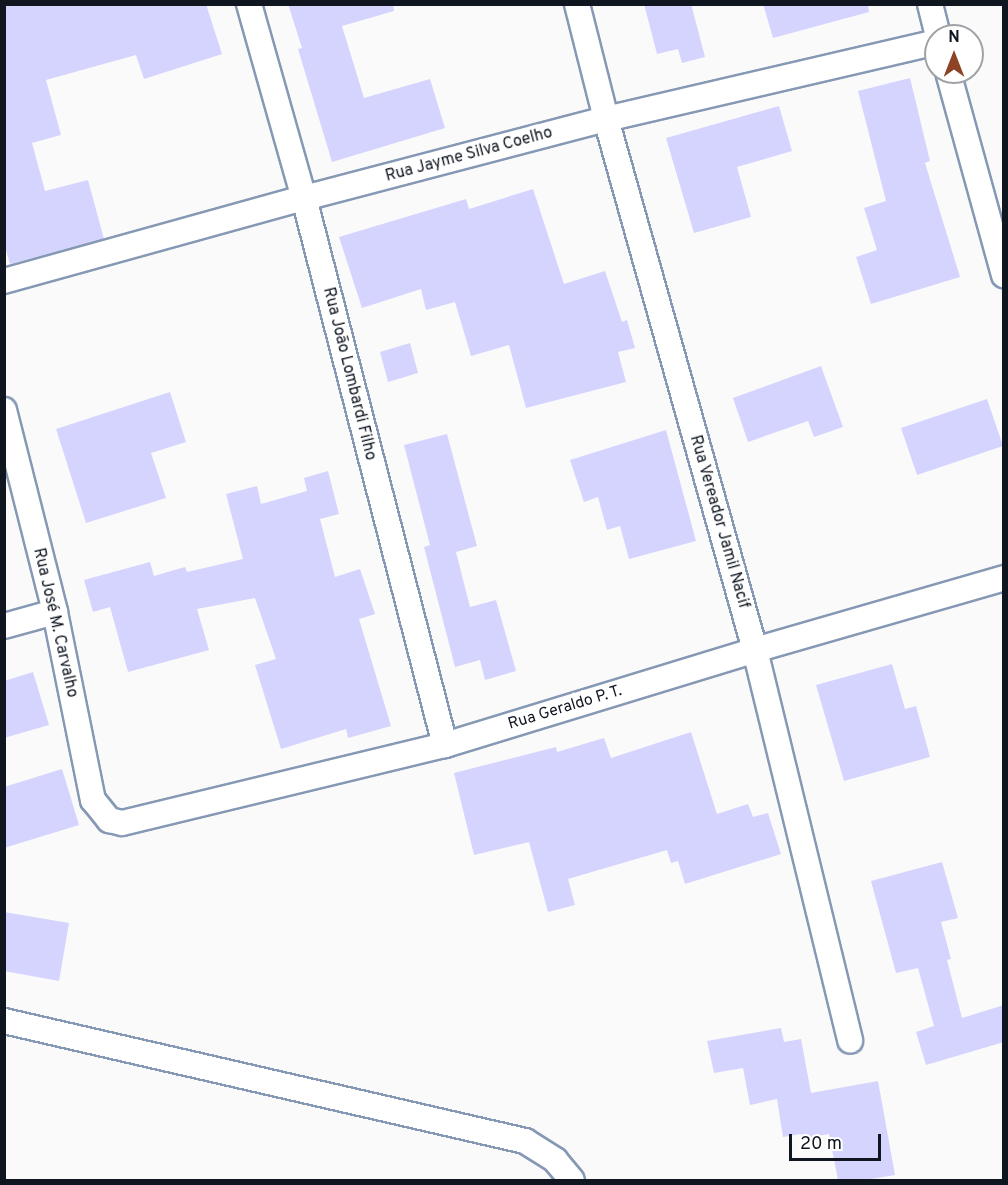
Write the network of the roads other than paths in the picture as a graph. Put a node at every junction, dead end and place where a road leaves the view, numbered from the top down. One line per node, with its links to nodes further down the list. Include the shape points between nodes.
1 (249, 4): 8 (street, Rua João Lombardi Filho)
2 (577, 4): 7 (street, Rua Vereador Jamil Nacif)
3 (930, 4): 4 (street)
4 (935, 24)
5 (924, 45): 7 (street, Rua Jayme Silva Coelho)
6 (951, 84): 9 (street)
7 (606, 119): 8 (street, Rua Jayme Silva Coelho); 15 (street, Rua Vereador Jamil Nacif)
8 (304, 198): 10 (street, Rua Jayme Silva Coelho); 16 (street, Rua João Lombardi Filho)
9 (1004, 275)
10 (4, 281)
11 (4, 410): 13 (street, Rua José M. Carvalho)
12 (1004, 578): 15 (street, Rua Geraldo P. T.)
13 (55, 612): 14 (street); 17 (street, Rua José M. Carvalho, via 93,800 109,820)
14 (4, 626)
15 (755, 650): 16 (street, Rua Geraldo P. T.); 19 (street, Rua Vereador Jamil Nacif)
16 (445, 745): 17 (street, Rua Geraldo P. T.)
17 (122, 823)
18 (4, 1021): 20 (street, via 525,1141 555,1160)
19 (850, 1041)
20 (572, 1180)

